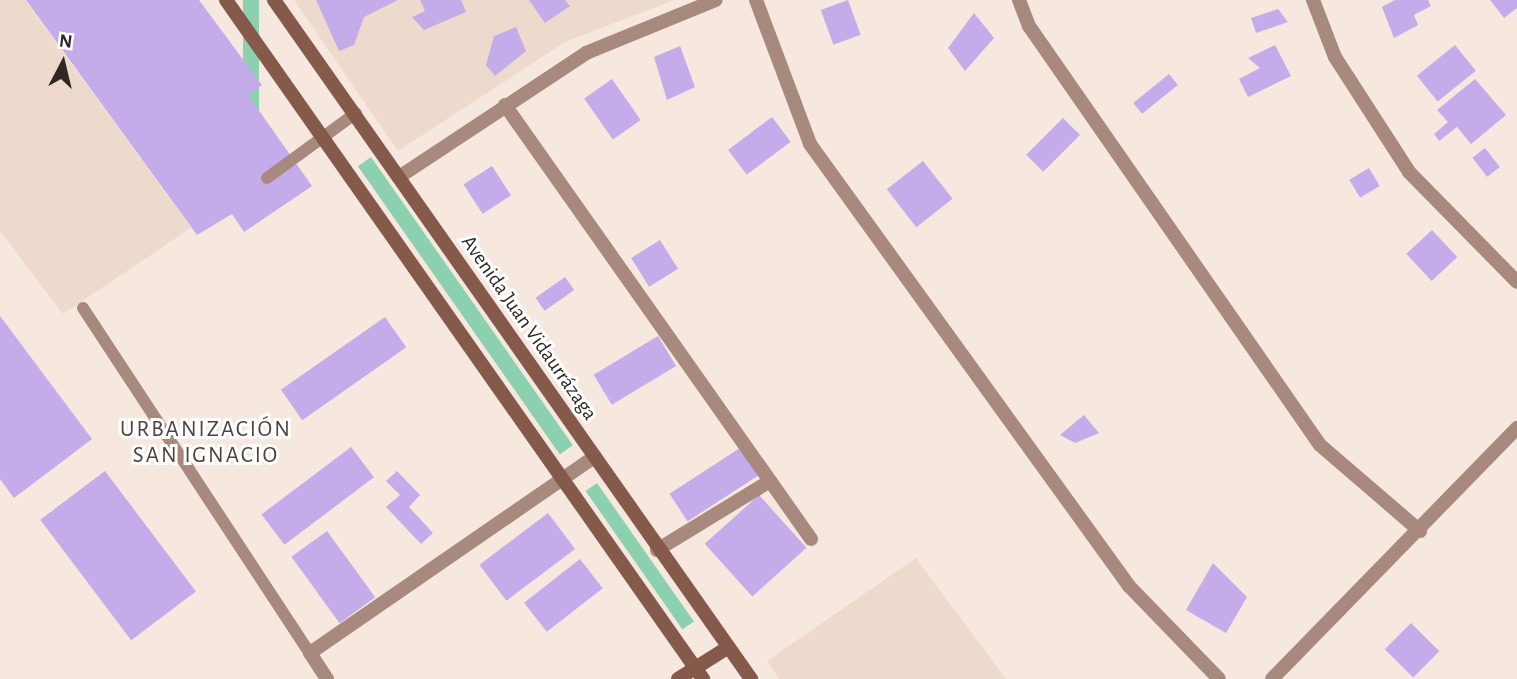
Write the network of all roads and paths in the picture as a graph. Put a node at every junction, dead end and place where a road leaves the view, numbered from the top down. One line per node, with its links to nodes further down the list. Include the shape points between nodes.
1 (226, 0): 9 (main road)
2 (274, 0): 8 (main road, Avenida Juan Vidaurrázaga)
3 (716, 0): 7 (street, via 586,53)
4 (756, 0): 27 (street, via 810,144 1129,586)
5 (1019, 0): 18 (street, via 1029,26 1320,445)
6 (1313, 0): 12 (street, via 1335,57 1409,172)
7 (505, 105): 10 (street); 17 (street)
8 (356, 113): 9 (lane); 10 (main road, Avenida Juan Vidaurrázaga)
9 (328, 138): 11 (lane); 16 (main road)
10 (399, 177): 15 (main road, Avenida Juan Vidaurrázaga)
11 (267, 178)
12 (1517, 282)
13 (83, 308): 22 (lane)
14 (1517, 428): 18 (street)
15 (593, 458): 16 (street); 20 (main road, Avenida Juan Vidaurrázaga)
16 (564, 479): 22 (street); 23 (main road)
17 (770, 481): 19 (street); 20 (street)
18 (1420, 531): 28 (street)
19 (811, 539)
20 (657, 550): 21 (main road, Avenida Juan Vidaurrázaga)
21 (727, 648): 23 (main road); 24 (main road, Avenida Juan Vidaurrázaga)
22 (310, 653): 25 (street)
23 (700, 674): 26 (main road)
24 (749, 678)
25 (327, 679)
26 (678, 679)
27 (1219, 679)
28 (1272, 679)

